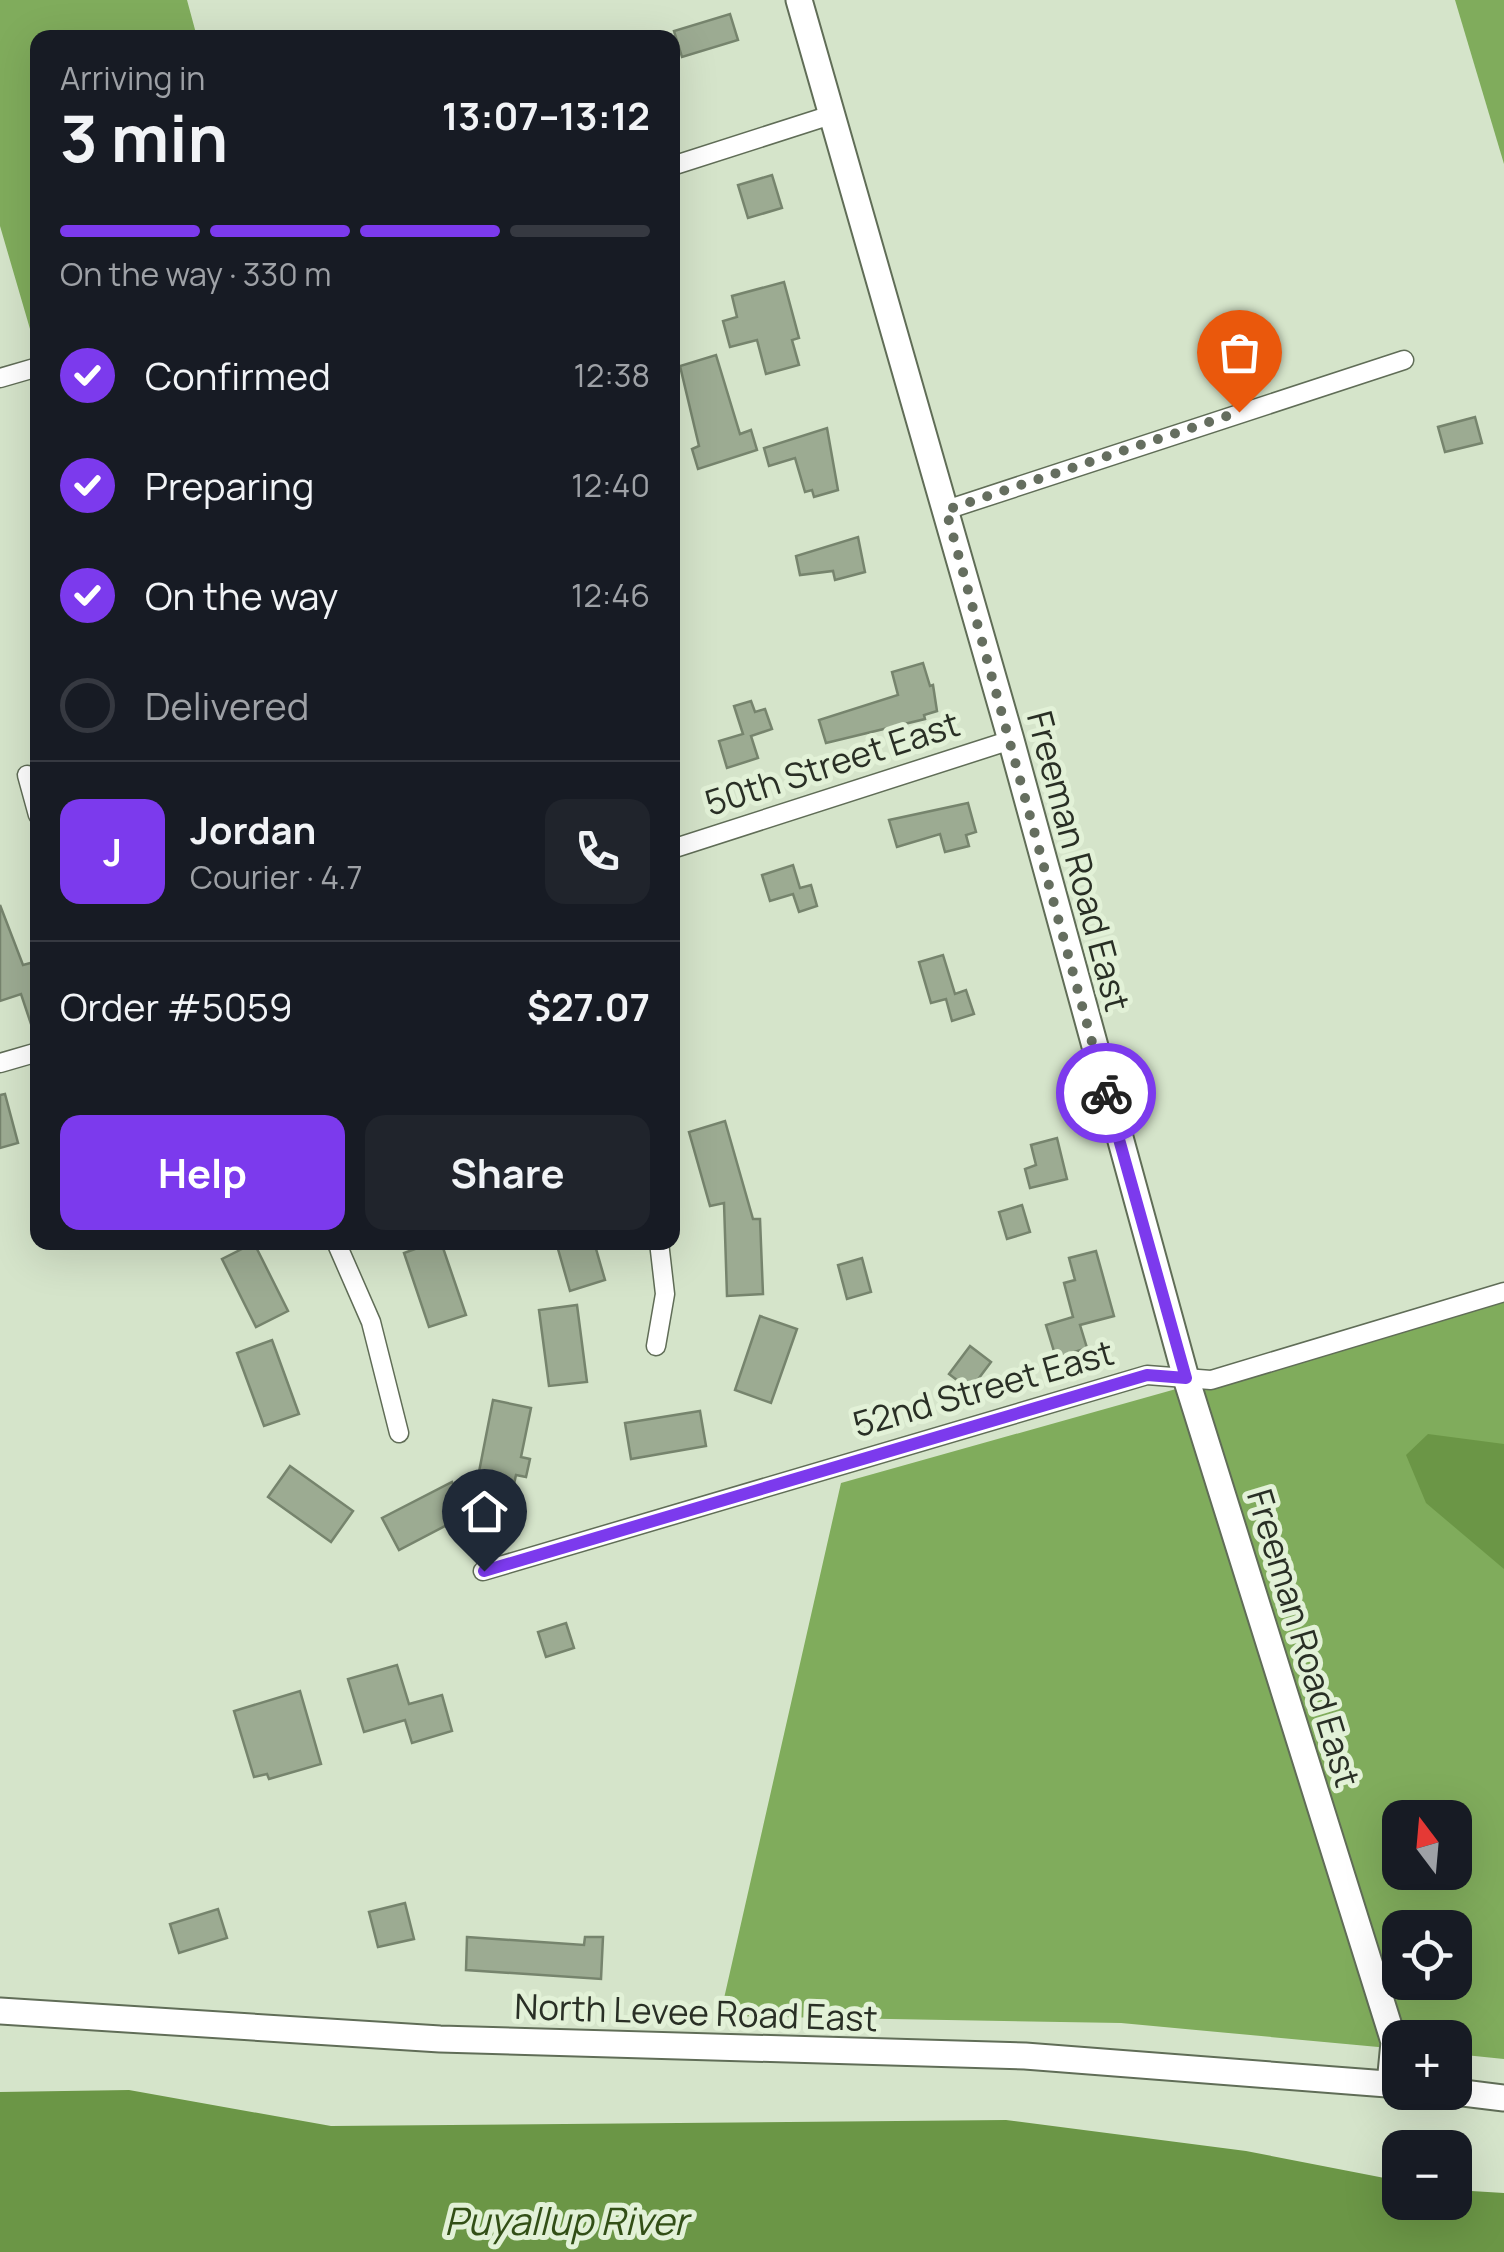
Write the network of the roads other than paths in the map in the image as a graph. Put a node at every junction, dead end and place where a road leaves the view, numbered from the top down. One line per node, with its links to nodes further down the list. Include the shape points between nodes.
1 (799, 0): 2 (street, Freeman Road East)
2 (831, 116): 3 (street); 7 (street, Freeman Road East)
3 (680, 163)
4 (1404, 360): 7 (street)
5 (30, 369): 6 (street)
6 (0, 378)
7 (946, 510): 8 (street, Freeman Road East)
8 (1011, 740): 11 (street, 50th Street East); 18 (street, Freeman Road East)
9 (27, 775): 10 (street)
10 (30, 786)
11 (680, 845)
12 (30, 1054): 13 (street)
13 (0, 1063)
14 (340, 1250): 19 (street, via 371,1322)
15 (660, 1250): 17 (street, via 665,1294)
16 (1504, 1292): 18 (street, 52nd Street East, via 1211,1380)
17 (656, 1346)
18 (1186, 1378): 20 (street, 52nd Street East, via 1147,1375); 22 (street, Freeman Road East)
19 (399, 1433)
20 (484, 1571)
21 (0, 2011): 23 (street, North Levee Road East, via 458,2040 1025,2056)
22 (1387, 2020)
23 (1382, 2083)
24 (1472, 2094): 25 (street)
25 (1504, 2098)

